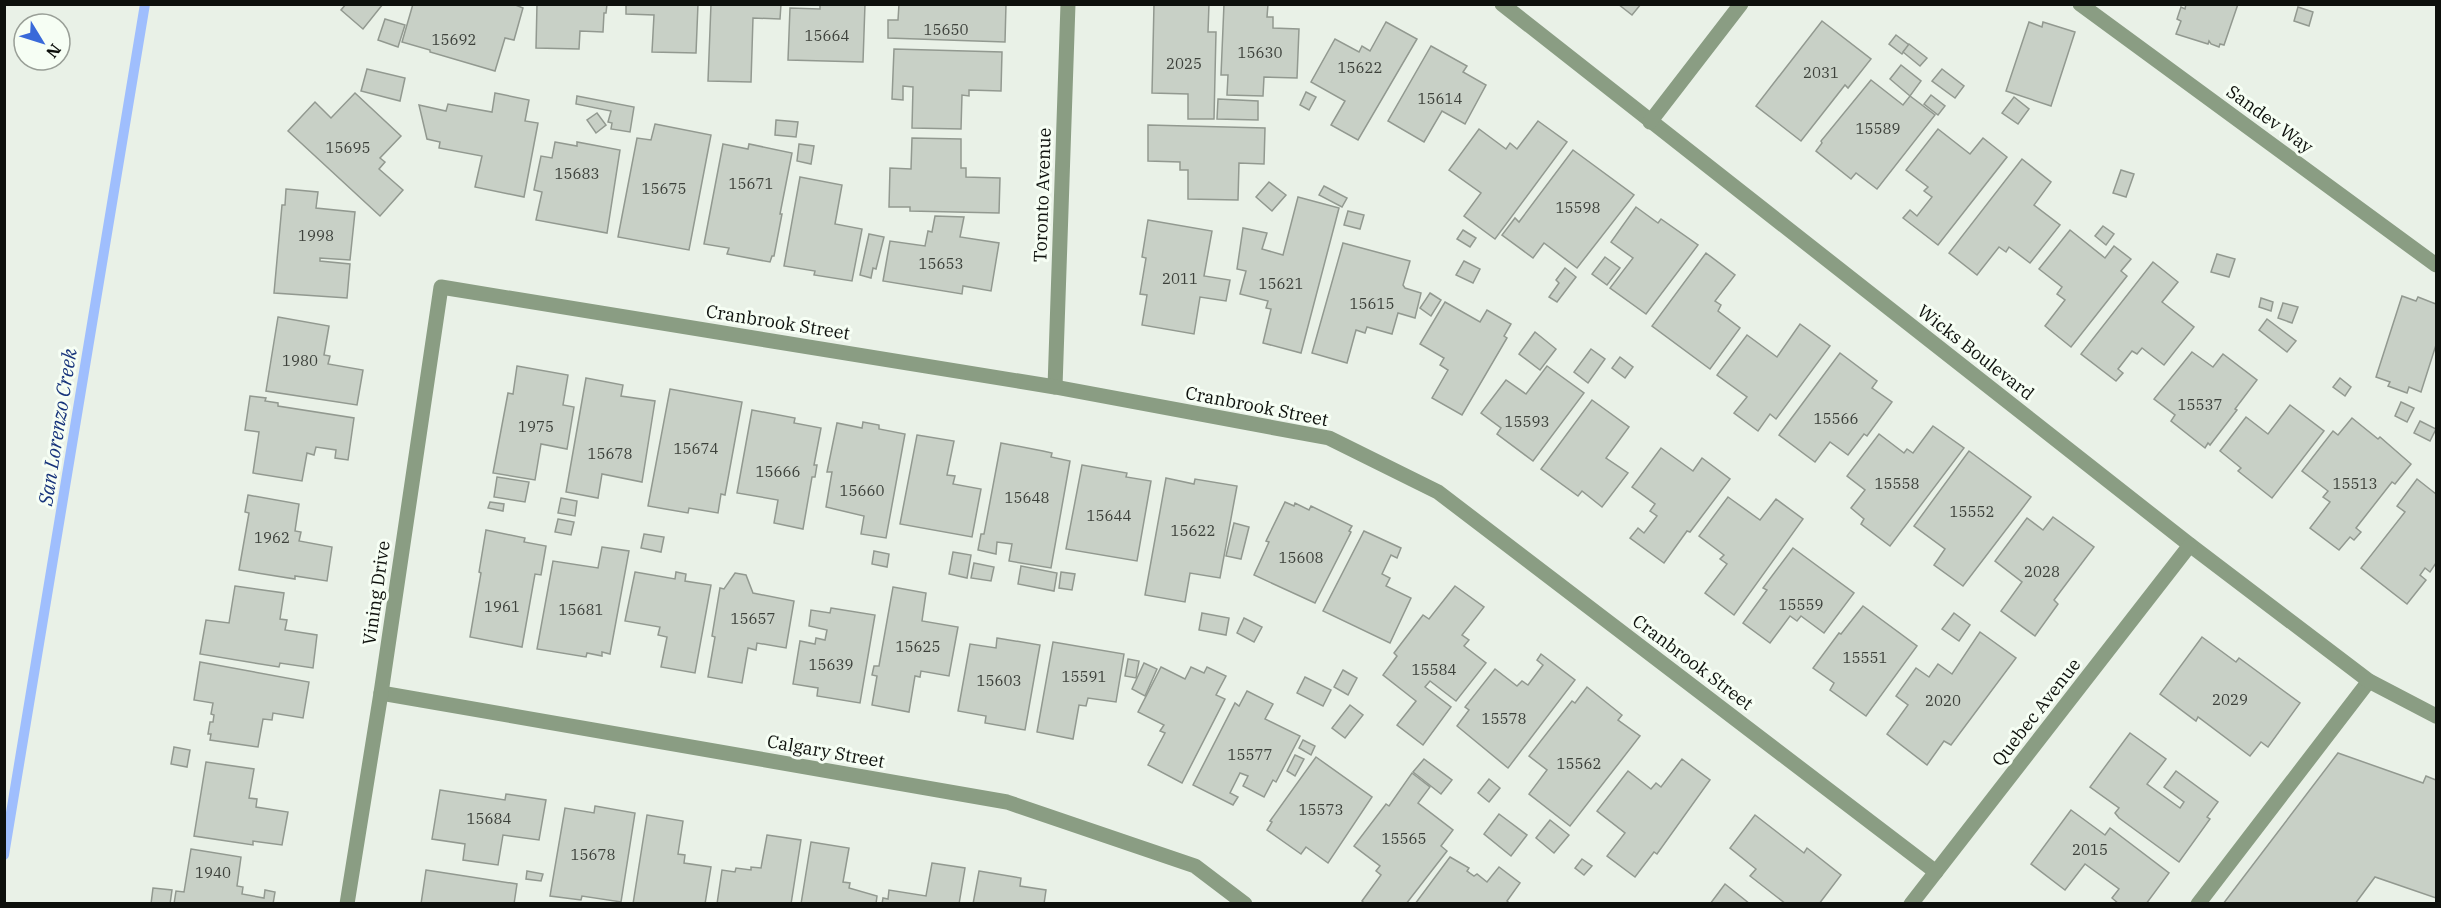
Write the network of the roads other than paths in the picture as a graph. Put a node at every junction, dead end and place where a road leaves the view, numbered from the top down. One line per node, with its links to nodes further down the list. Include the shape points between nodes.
1 (1068, 4): 8 (street, Toronto Avenue)
2 (1502, 4): 5 (street, Wicks Boulevard)
3 (1741, 4): 5 (street)
4 (2080, 4): 6 (street, Sandev Way)
5 (1650, 122): 9 (street, Wicks Boulevard)
6 (2436, 265)
7 (441, 287): 8 (street, Cranbrook Street); 11 (street, Vining Drive)
8 (1055, 387): 13 (street, Cranbrook Street, via 1329,438 1438,492)
9 (2190, 544): 10 (street, Wicks Boulevard); 13 (street, Quebec Avenue)
10 (2369, 681): 12 (street, Wicks Boulevard); 17 (street)
11 (381, 693): 14 (street, Vining Drive); 15 (street, Calgary Street, via 1007,802 1195,866)
12 (2436, 716)
13 (1936, 872): 16 (street, Quebec Avenue)
14 (347, 903)
15 (1245, 903)
16 (1911, 903)
17 (2198, 903)

